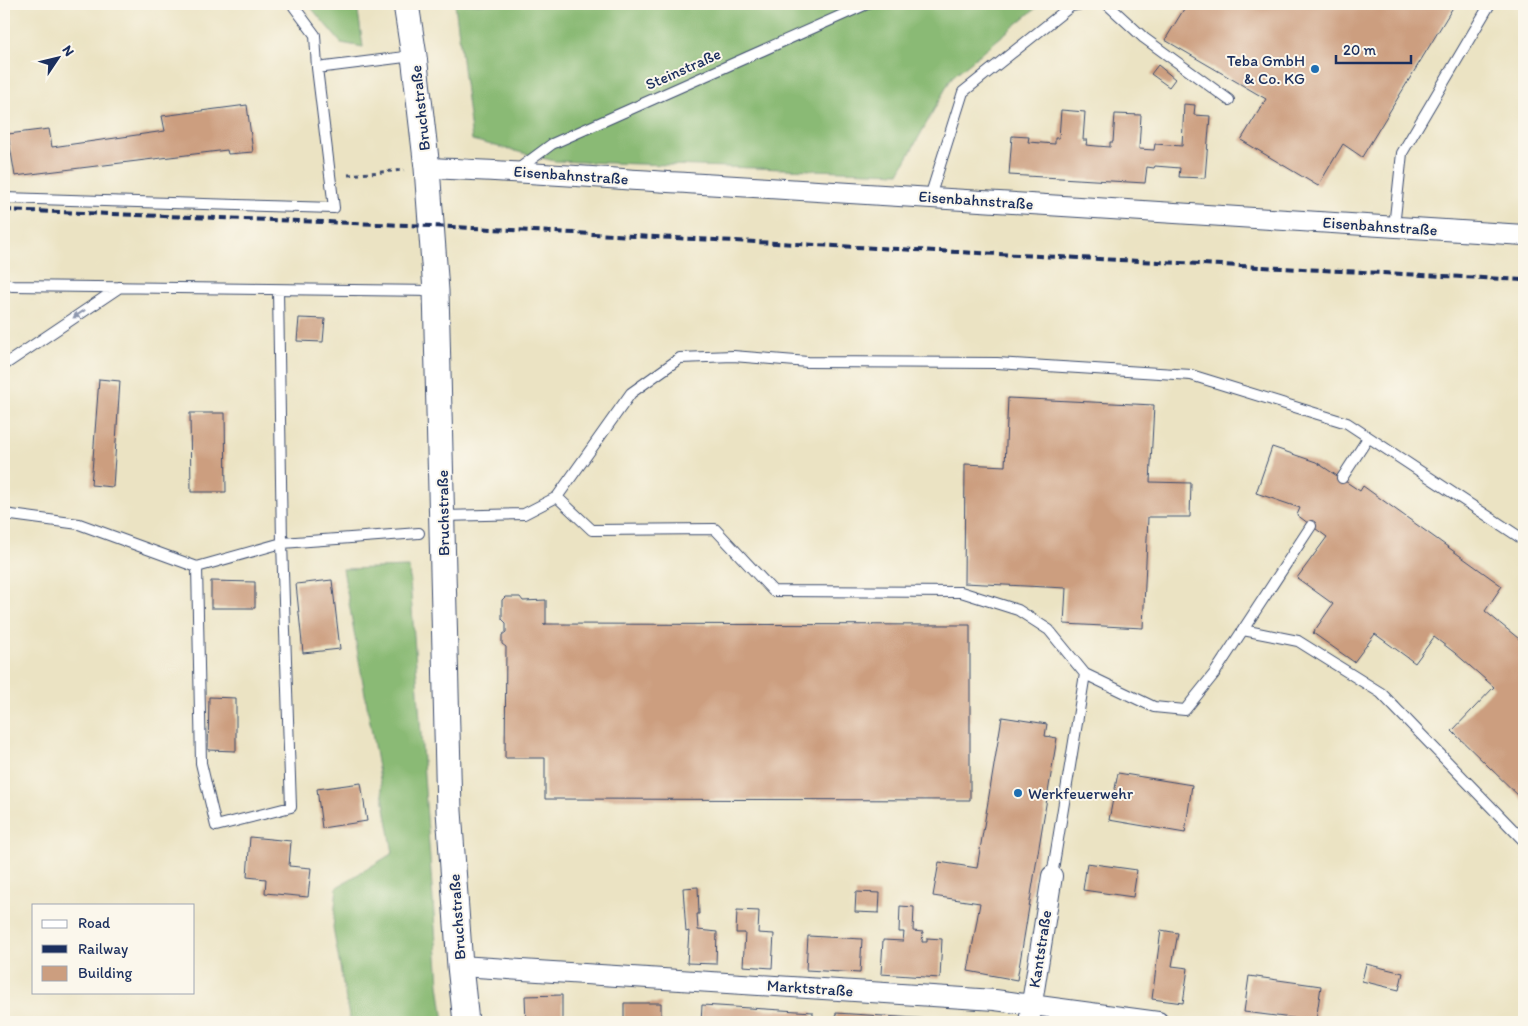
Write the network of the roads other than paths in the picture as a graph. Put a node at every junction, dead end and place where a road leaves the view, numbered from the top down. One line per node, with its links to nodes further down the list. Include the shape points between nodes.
1 (292, 4): 8 (lane, via 315,35)
2 (406, 4): 7 (street, Bruchstraße)
3 (868, 4): 11 (lane, Steinstraße, via 552,144)
4 (1082, 4): 12 (lane, via 1071,6 963,92)
5 (1107, 4): 9 (lane, via 1144,38)
6 (1490, 4): 14 (lane, via 1402,154)
7 (414, 56): 8 (lane); 10 (street, Bruchstraße)
8 (317, 68): 13 (lane, via 334,208)
9 (1229, 100)
10 (427, 168): 11 (street, Eisenbahnstraße); 19 (street, Bruchstraße)
11 (516, 171): 12 (street, Eisenbahnstraße)
12 (930, 197): 14 (street, Eisenbahnstraße)
13 (4, 198)
14 (1394, 227): 15 (street, Eisenbahnstraße)
15 (1524, 235)
16 (4, 283): 17 (lane, via 12,286)
17 (120, 287): 18 (lane); 20 (lane, one-way to 20)
18 (278, 290): 19 (lane); 29 (lane)
19 (436, 292): 25 (street, Bruchstraße)
20 (4, 365)
21 (1368, 438): 22 (lane); 23 (lane, via 1347,423 1192,375 997,363 808,362 733,356 680,358 631,393); 28 (lane)
22 (1342, 478)
23 (556, 497): 25 (lane, via 524,514); 32 (lane, via 592,530 715,529 773,591 961,592 1018,610 1049,630)
24 (4, 514): 30 (lane, via 79,524)
25 (443, 516): 35 (street, Bruchstraße, via 449,811)
26 (1312, 526): 31 (lane)
27 (420, 533): 29 (lane)
28 (1524, 540)
29 (282, 543): 30 (lane); 30 (lane, via 291,807 216,826 201,763)
30 (197, 567)
31 (1243, 630): 32 (lane, via 1185,710 1154,706); 33 (lane, via 1298,641 1381,693)
32 (1085, 674): 34 (lane)
33 (1524, 841)
34 (1052, 876): 36 (street, Kantstraße)
35 (460, 966): 36 (street, Marktstraße, via 976,998); 37 (street, Bruchstraße)
36 (1030, 1014): 38 (street, Marktstraße)
37 (466, 1022)
38 (1158, 1022)

